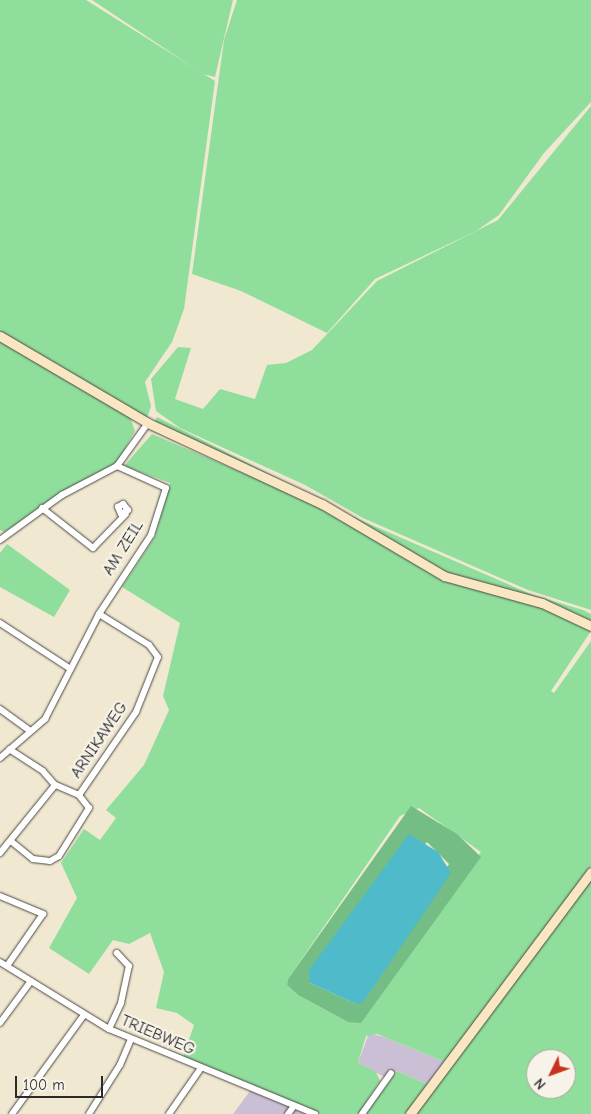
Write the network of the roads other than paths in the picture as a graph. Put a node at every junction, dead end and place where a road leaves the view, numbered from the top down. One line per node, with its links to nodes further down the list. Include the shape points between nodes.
1 (0, 336): 2 (street)
2 (148, 423): 3 (street); 9 (street, via 322,504 444,576 542,603)
3 (117, 466): 4 (street); 7 (street, AM ZEIL, via 166,488 151,534)
4 (42, 508): 5 (street, via 93,548); 6 (street)
5 (126, 514)
6 (0, 540)
7 (99, 614): 10 (street, AM ZEIL); 16 (street, ARNIKAWEG, via 149,645 158,657 136,712)
8 (0, 622): 10 (street)
9 (591, 626)
10 (69, 668): 12 (street, AM ZEIL, via 45,719)
11 (0, 709): 12 (street)
12 (30, 731): 13 (street, AM ZEIL)
13 (9, 750): 14 (street, AM ZEIL); 15 (street, via 43,772)
14 (0, 758)
15 (55, 785): 16 (street, ARNIKAWEG); 17 (street)
16 (79, 795): 17 (street, ARNIKAWEG, via 89,808 59,856 41,861)
17 (12, 842): 18 (street)
18 (0, 853)
19 (591, 872): 38 (street)
20 (0, 896): 23 (street, via 42,914)
21 (117, 953): 27 (street, via 128,966 121,1003)
22 (0, 962): 23 (street, TRIEBWEG)
23 (7, 966): 24 (street, TRIEBWEG)
24 (31, 981): 25 (street, TRIEBWEG); 26 (street)
25 (84, 1015): 27 (street, TRIEBWEG); 32 (street)
26 (0, 1024)
27 (109, 1029): 28 (street, TRIEBWEG)
28 (131, 1039): 29 (street, TRIEBWEG); 33 (street, via 120,1065)
29 (201, 1068): 31 (street, TRIEBWEG); 34 (street)
30 (392, 1073): 37 (street)
31 (294, 1106): 35 (street); 36 (street, TRIEBWEG)
32 (12, 1114)
33 (89, 1114)
34 (169, 1114)
35 (288, 1114)
36 (314, 1114)
37 (362, 1114)
38 (410, 1114)

